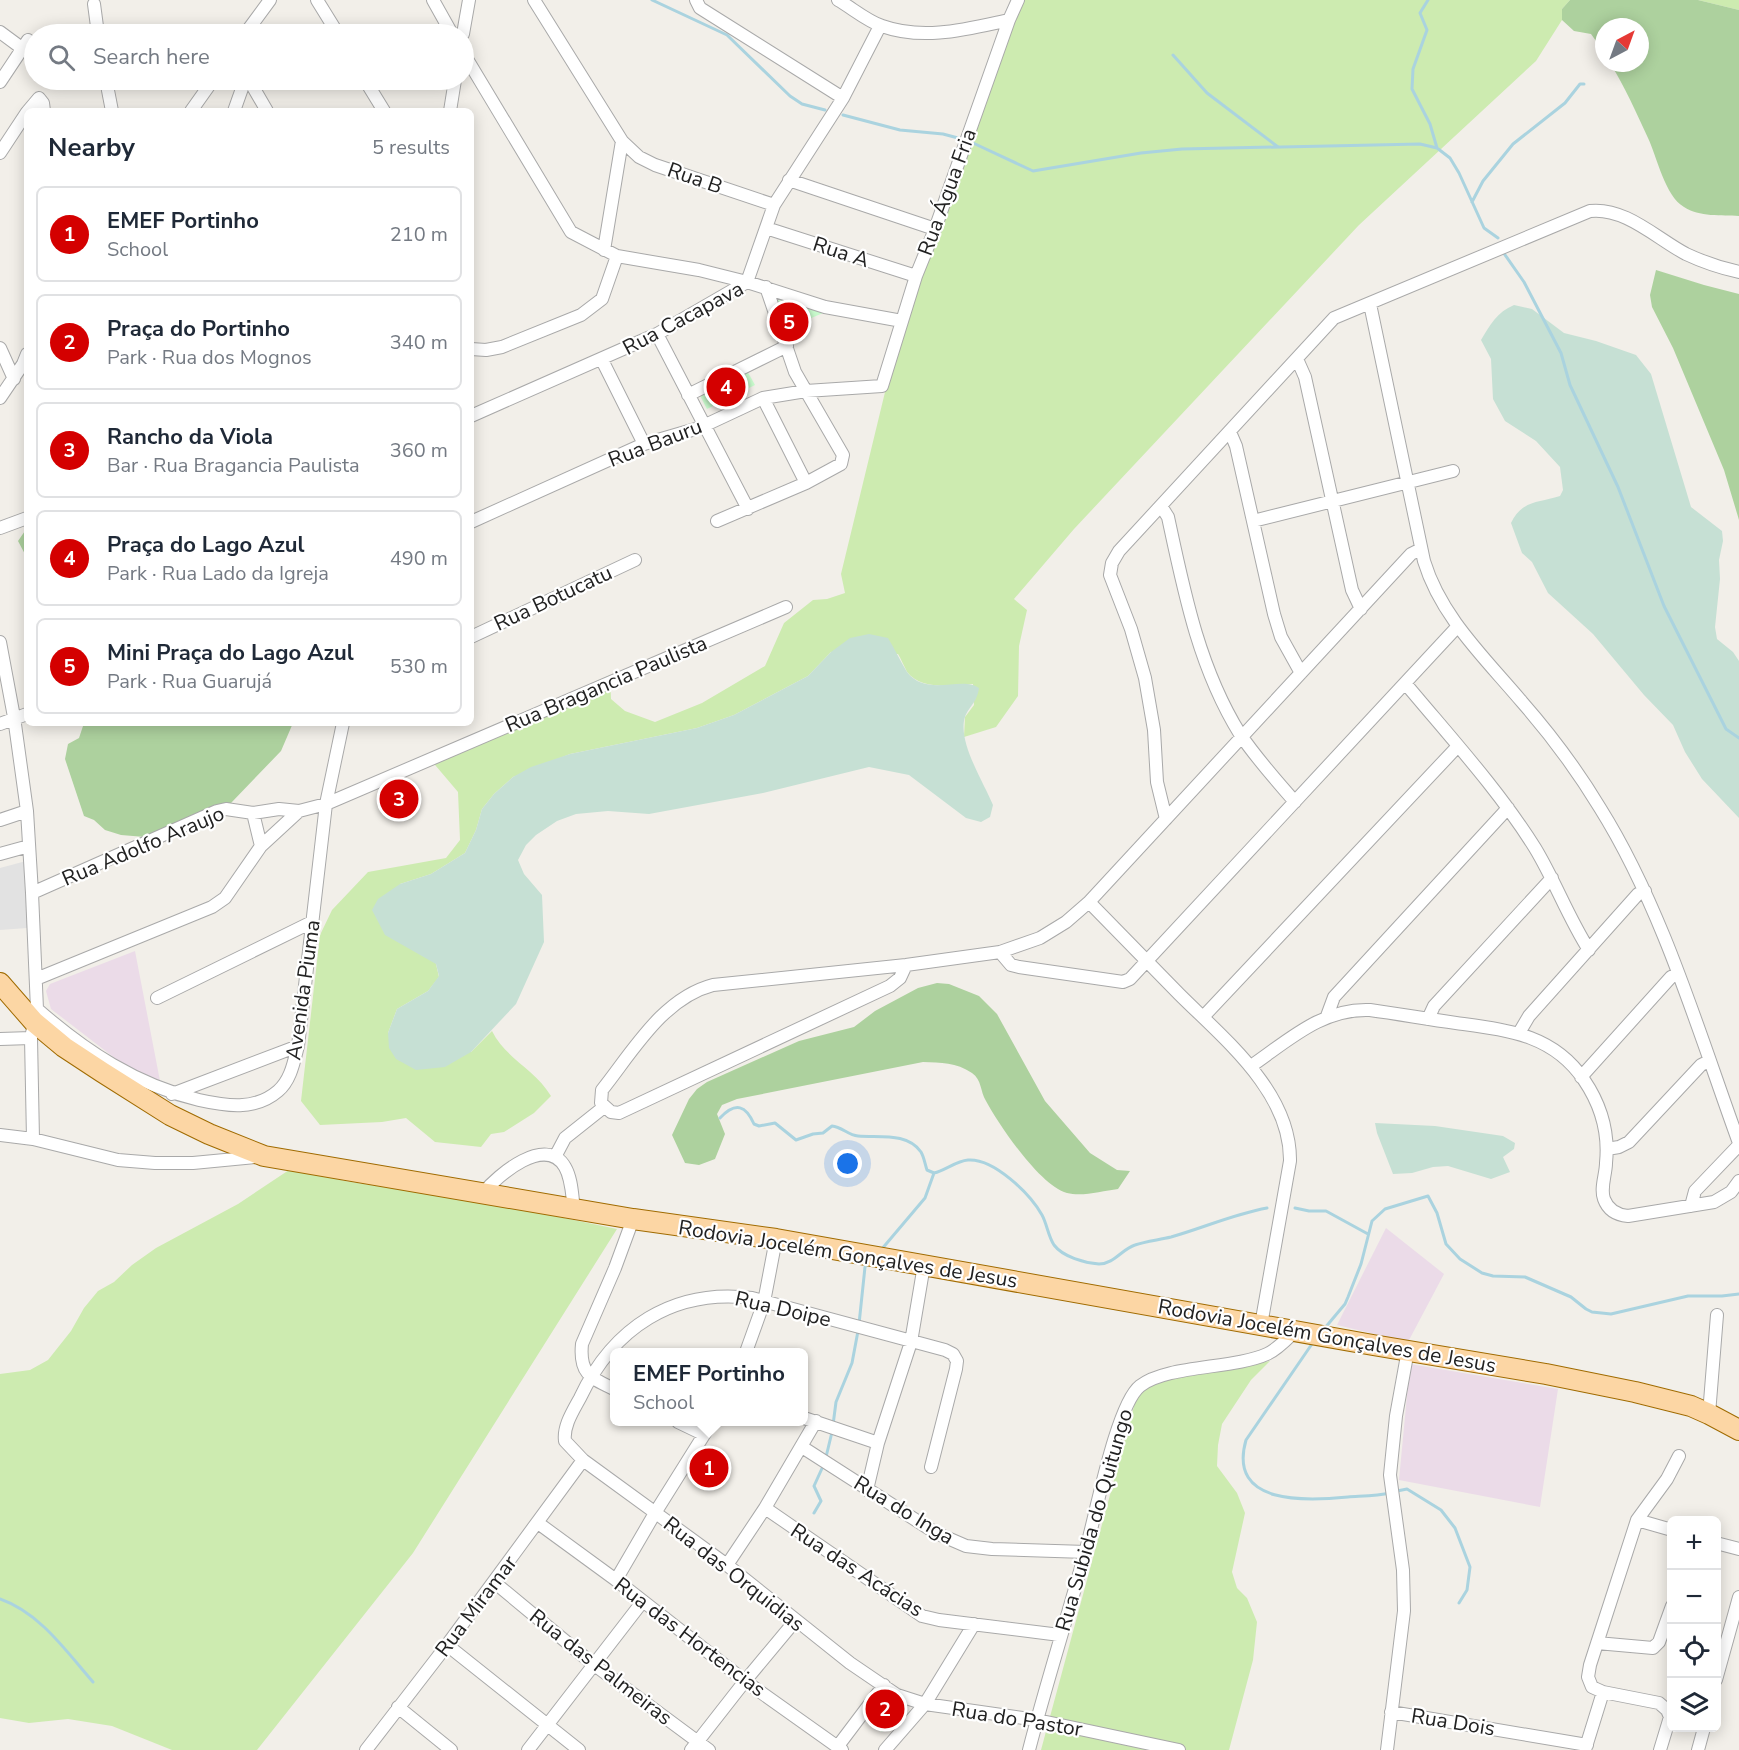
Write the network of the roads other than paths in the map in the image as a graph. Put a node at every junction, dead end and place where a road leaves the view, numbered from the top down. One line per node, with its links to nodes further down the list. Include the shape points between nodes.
1 (270, 0): 12 (street)
2 (317, 0): 13 (street)
3 (433, 0): 14 (street)
4 (469, 0): 15 (street)
5 (534, 0): 38 (street, Rua B)
6 (696, 0): 28 (street, via 707,13)
7 (838, 0): 16 (street)
8 (1018, 0): 10 (street, Rua Água Fria)
9 (94, 4): 11 (street)
10 (1009, 20): 16 (street, via 952,33 915,34); 43 (street, Rua Água Fria)
11 (97, 24)
12 (252, 24)
13 (332, 24)
14 (447, 24)
15 (465, 24)
16 (880, 26): 28 (street)
17 (0, 32): 18 (street)
18 (24, 44)
19 (24, 45): 21 (street)
20 (474, 71): 44 (street, via 571,232)
21 (0, 81)
22 (108, 90): 31 (street)
23 (206, 90): 32 (street)
24 (243, 90): 33 (street)
25 (253, 90): 34 (street)
26 (371, 90): 35 (street)
27 (453, 90): 36 (street)
28 (843, 98): 40 (street)
29 (30, 108): 30 (street, via 39,98)
30 (44, 108)
31 (111, 108)
32 (193, 108)
33 (235, 108)
34 (265, 108)
35 (382, 108)
36 (450, 108)
37 (24, 117): 39 (street)
38 (622, 141): 41 (street, Rua B, via 639,157 656,165); 44 (street)
39 (0, 153)
40 (789, 180): 41 (street); 43 (street)
41 (774, 205): 42 (street)
42 (766, 228): 47 (street, Rua A); 48 (street)
43 (935, 229): 47 (street, Rua Água Fria)
44 (604, 250): 45 (street)
45 (617, 256): 48 (street); 55 (street, via 602,299 581,315 502,346)
46 (1739, 272): 50 (street, via 1686,254 1618,214 1597,210)
47 (916, 276): 51 (street, Rua Água Fria)
48 (747, 282): 49 (street, Rua Cacapava); 52 (street, Rua Cacapava)
49 (766, 287): 51 (street, Rua Cacapava, via 825,307); 53 (street)
50 (1370, 304): 56 (street, via 1334,318); 71 (street)
51 (902, 321): 60 (street, Rua Água Fria)
52 (657, 334): 57 (street, Rua Cacapava); 62 (street)
53 (788, 346): 61 (street, via 795,372); 62 (street)
54 (0, 348): 59 (street)
55 (474, 349)
56 (1297, 358): 67 (street); 72 (street, via 1305,377)
57 (602, 360): 65 (street, Rua Cacapava); 68 (street)
58 (24, 362): 59 (street)
59 (14, 379): 63 (street)
60 (882, 386): 61 (street, Rua Bauru)
61 (806, 391): 64 (street, Rua Bauru); 70 (street, via 843,455 841,464)
62 (688, 394): 66 (street)
63 (0, 398)
64 (763, 398): 66 (street, Rua Bauru); 70 (street)
65 (474, 415)
66 (704, 425): 68 (street, Rua Bauru); 74 (street)
67 (1230, 432): 73 (street); 76 (street)
68 (644, 444): 77 (street, Rua Bauru)
69 (1453, 471): 71 (street)
70 (806, 483): 74 (street)
71 (1407, 483): 72 (street); 80 (street)
72 (1332, 501): 76 (street); 83 (street, via 1352,590)
73 (1161, 506): 93 (street, via 1168,517 1192,623 1206,664); 101 (street, via 1115,556 1110,575 1145,678 1157,782)
74 (748, 509): 78 (street)
75 (24, 519): 79 (street)
76 (1253, 520): 87 (street, via 1281,637)
77 (474, 521)
78 (717, 521)
79 (0, 528)
80 (1421, 549): 83 (street); 84 (street, via 1432,586)
81 (635, 560): 85 (street, Rua Botucatu)
82 (786, 607): 96 (street, Rua Bragancia Paulista)
83 (1361, 609): 87 (street)
84 (1458, 626): 88 (street); 107 (street, via 1583,780)
85 (474, 636)
86 (0, 642): 90 (street)
87 (1301, 674): 93 (street)
88 (1405, 683): 94 (street); 95 (street)
89 (24, 715): 90 (street)
90 (14, 717): 91 (street); 98 (street)
91 (0, 724)
92 (342, 726): 96 (street, Avenida Piuma)
93 (1242, 736): 95 (street); 101 (street)
94 (1458, 746): 97 (street); 120 (street)
95 (1295, 802): 113 (street)
96 (326, 804): 99 (street, Rua Adolfo Araujo); 110 (street, Avenida Piuma)
97 (1508, 808): 106 (street); 119 (street, via 1334,997)
98 (27, 811): 102 (street); 103 (street)
99 (299, 811): 100 (street, Rua Adolfo Araujo); 104 (street)
100 (253, 813): 104 (street); 108 (street, Rua Adolfo Araujo, via 217,811)
101 (1166, 819): 109 (street)
102 (0, 820)
103 (29, 846): 105 (street); 108 (street)
104 (261, 846): 116 (street, via 225,898 212,907)
105 (0, 854)
106 (1552, 878): 111 (street); 121 (street, via 1434,1005)
107 (1645, 891): 111 (street); 115 (street)
108 (32, 893): 116 (street)
109 (1089, 902): 112 (street, via 1047,934); 113 (street)
110 (312, 922): 118 (street); 125 (street, Avenida Piuma)
111 (1588, 950): 123 (street, via 1529,1016)
112 (1000, 952): 113 (street, via 1018,967 1123,982); 114 (street)
113 (1147, 961): 120 (street)
114 (906, 965): 130 (street, via 896,983 858,1002 619,1113); 130 (street, via 713,985 694,991 664,1012 602,1090)
115 (1678, 974): 126 (street); 128 (street, via 1671,977)
116 (36, 979): 122 (street)
117 (0, 983): 122 (main road, Rodovia Jocelém Gonçalves de Jesus)
118 (157, 998)
119 (1327, 1016): 121 (street, via 1358,1010); 127 (street)
120 (1203, 1017): 127 (street)
121 (1428, 1019): 123 (street)
122 (34, 1023): 124 (street); 129 (street, Avenida Piuma, via 56,1025 106,1061); 132 (street); 135 (main road, Rodovia Jocelém Gonçalves de Jesus, via 64,1047 170,1115)
123 (1519, 1033): 128 (street, via 1548,1046)
124 (0, 1039)
125 (298, 1046): 129 (street); 129 (street, Avenida Piuma, via 284,1084 254,1104 213,1103)
126 (1709, 1060): 133 (street); 134 (street, via 1629,1142)
127 (1251, 1066): 146 (street, via 1281,1114 1290,1152)
128 (1581, 1077): 134 (street, via 1598,1106)
129 (172, 1094)
130 (604, 1107): 136 (street, via 565,1138)
131 (0, 1136): 132 (street)
132 (33, 1139): 135 (street, via 118,1160 155,1163)
133 (1739, 1144): 139 (street, via 1695,1191)
134 (1607, 1149): 139 (street, via 1603,1194 1616,1213 1628,1216)
135 (264, 1156): 138 (main road, Rodovia Jocelém Gonçalves de Jesus)
136 (555, 1157): 138 (street, via 531,1156 494,1180); 140 (street, via 566,1170)
137 (1739, 1181): 139 (street, via 1720,1200)
138 (483, 1193): 140 (main road, Rodovia Jocelém Gonçalves de Jesus)
139 (1691, 1206)
140 (574, 1209): 141 (main road, Rodovia Jocelém Gonçalves de Jesus)
141 (633, 1219): 142 (main road, Rodovia Jocelém Gonçalves de Jesus); 153 (street, via 582,1344 581,1355)
142 (776, 1239): 143 (main road, Rodovia Jocelém Gonçalves de Jesus); 144 (street)
143 (924, 1265): 146 (main road, Rodovia Jocelém Gonçalves de Jesus); 148 (street)
144 (765, 1302): 148 (street, Rua Doipe); 149 (street, Rua Doipe, via 719,1296 672,1305 630,1330); 150 (street)
145 (1717, 1315): 155 (street)
146 (1261, 1325): 147 (main road, Rodovia Jocelém Gonçalves de Jesus)
147 (1295, 1331): 151 (main road, Rodovia Jocelém Gonçalves de Jesus); 176 (street, Rua Subida do Quitungo, via 1259,1357 1162,1376 1141,1386 1130,1398 1123,1416)
148 (911, 1342): 163 (street); 167 (street, Rua Doipe, via 945,1350 957,1360)
149 (613, 1348)
150 (748, 1348)
151 (1408, 1350): 155 (main road, Rodovia Jocelém Gonçalves de Jesus, via 1635,1392); 195 (street, via 1390,1474 1403,1570 1404,1611)
152 (610, 1352): 153 (street, Rua Doipe)
153 (590, 1377): 154 (street); 158 (street, Rua Doipe)
154 (610, 1387)
155 (1709, 1414): 161 (main road, Rodovia Jocelém Gonçalves de Jesus)
156 (808, 1419): 157 (street)
157 (816, 1422): 163 (street); 164 (street)
158 (568, 1423): 166 (street, Rua das Orquidias, via 566,1441)
159 (686, 1426): 162 (street)
160 (709, 1426): 162 (street)
161 (1739, 1430)
162 (703, 1434): 170 (street)
163 (878, 1443): 168 (street)
164 (802, 1447): 168 (street, Rua do Inga); 169 (street)
165 (1679, 1456): 171 (street)
166 (583, 1460): 170 (street, Rua das Orquidias); 172 (street, Rua Miramar)
167 (931, 1467)
168 (867, 1490): 176 (street, Rua do Inga, via 936,1533 966,1546)
169 (765, 1508): 177 (street); 184 (street, Rua das Acácias, via 922,1616)
170 (655, 1513): 177 (street, Rua das Orquidias); 178 (street)
171 (1638, 1520): 173 (street); 186 (street)
172 (538, 1523): 178 (street, Rua das Hortencias); 179 (street, Rua Miramar)
173 (1667, 1529)
174 (1721, 1544): 175 (street)
175 (1739, 1549)
176 (1086, 1552): 185 (street, Rua Subida do Quitungo)
177 (727, 1565): 183 (street, Rua das Orquidias)
178 (616, 1580): 181 (street, Rua das Hortencias)
179 (494, 1582): 187 (street, Rua Miramar); 188 (street, Rua das Palmeiras)
180 (1739, 1597): 189 (street)
181 (643, 1601): 188 (street); 190 (street, Rua das Hortencias)
182 (1667, 1618): 186 (street, via 1653,1648)
183 (795, 1621): 190 (street); 191 (street, Rua das Orquidias)
184 (974, 1624): 185 (street, Rua das Acácias); 193 (street)
185 (1060, 1635): 196 (street, Rua Subida do Quitungo)
186 (1597, 1643): 192 (street, via 1589,1682)
187 (447, 1645): 194 (street, Rua Miramar); 197 (street)
188 (593, 1664): 197 (street); 199 (street, Rua das Palmeiras)
189 (1717, 1678)
190 (745, 1681): 199 (street); 201 (street, Rua das Hortencias)
191 (884, 1685): 193 (street, Rua das Orquidias, via 909,1700); 201 (street)
192 (1603, 1692): 200 (street); 211 (street, via 1659,1703 1667,1710 1670,1717)
193 (925, 1704): 196 (street, Rua do Pastor); 207 (street)
194 (398, 1707): 202 (street, Rua Miramar); 203 (street)
195 (1391, 1712): 200 (street, Rua Dois); 210 (street)
196 (1037, 1720): 208 (street, Rua Subida do Quitungo); 209 (street, Rua do Pastor)
197 (547, 1725): 204 (street); 205 (street)
198 (1703, 1732): 212 (street)
199 (694, 1746): 206 (street, Rua das Palmeiras)
200 (1586, 1747)
201 (840, 1748)
202 (366, 1750)
203 (451, 1750)
204 (528, 1750)
205 (579, 1750)
206 (709, 1750)
207 (885, 1750)
208 (1029, 1750)
209 (1179, 1750)
210 (1387, 1750)
211 (1660, 1750)
212 (1698, 1750)

